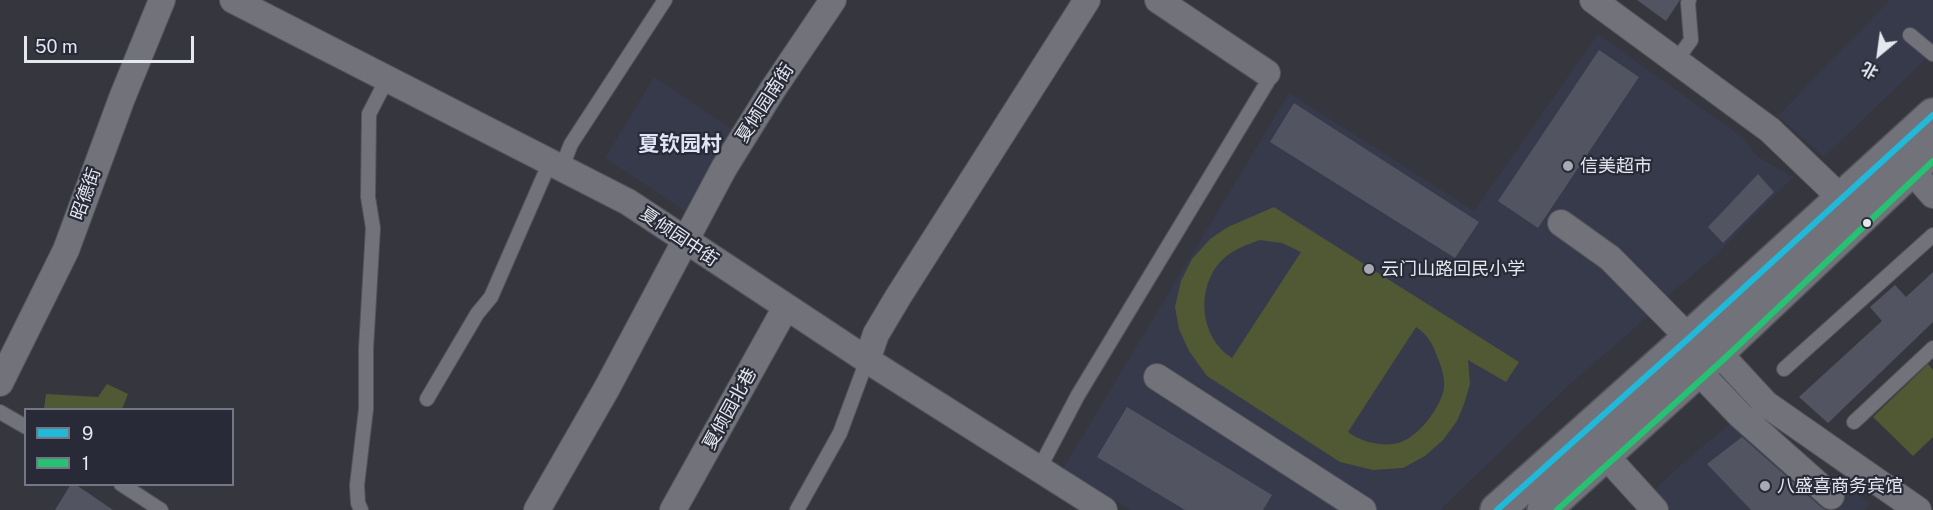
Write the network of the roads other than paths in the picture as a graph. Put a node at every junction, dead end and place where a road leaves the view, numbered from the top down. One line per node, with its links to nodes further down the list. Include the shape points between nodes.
1 (162, 0): 28 (street, 昭德街, via 66,250)
2 (233, 0): 13 (street, 夏倾园中街)
3 (665, 0): 16 (lane)
4 (833, 0): 21 (street, 夏倾园南街, via 724,168)
5 (1087, 0): 25 (street, via 898,297 876,334)
6 (1158, 0): 12 (street)
7 (1593, 0): 11 (street)
8 (1689, 0): 11 (lane, via 1691,40)
9 (1910, 35): 10 (lane)
10 (1933, 54)
11 (1676, 61): 18 (street, via 1770,130)
12 (1268, 73): 35 (lane, via 1268,81 1078,395)
13 (387, 79): 16 (street, 夏倾园中街); 39 (lane, via 369,114 368,197 373,228 366,409 357,485)
14 (1933, 115): 18 (main road)
15 (1922, 159): 17 (street); 24 (main road)
16 (556, 165): 21 (street, 夏倾园中街, via 628,202); 29 (lane, via 491,297)
17 (1933, 195)
18 (1842, 199): 24 (main road)
19 (1561, 223): 24 (street, via 1610,258)
20 (1933, 236): 26 (lane)
21 (686, 242): 22 (street, 夏倾园中街); 40 (street, 夏倾园南街)
22 (786, 307): 25 (street, 夏倾园中街); 41 (street, 夏倾园北巷)
23 (1933, 348): 32 (lane)
24 (1701, 353): 34 (main road); 37 (street, via 1740,415); 45 (main road); 48 (street, via 1766,404)
25 (867, 360): 35 (street, 夏倾园中街); 42 (lane, via 840,433)
26 (1784, 369)
27 (1157, 377): 44 (street)
28 (0, 383)
29 (427, 399)
30 (2, 413): 31 (lane); 33 (lane)
31 (24, 417)
32 (1854, 422)
33 (24, 426)
34 (1605, 455): 46 (main road); 47 (street)
35 (1039, 469): 43 (street, 夏倾园中街)
36 (124, 486): 38 (lane)
37 (1831, 496)
38 (161, 510)
39 (361, 510)
40 (537, 510)
41 (673, 510)
42 (797, 510)
43 (1104, 510)
44 (1363, 510)
45 (1497, 510)
46 (1544, 510)
47 (1655, 510)
48 (1918, 510)

